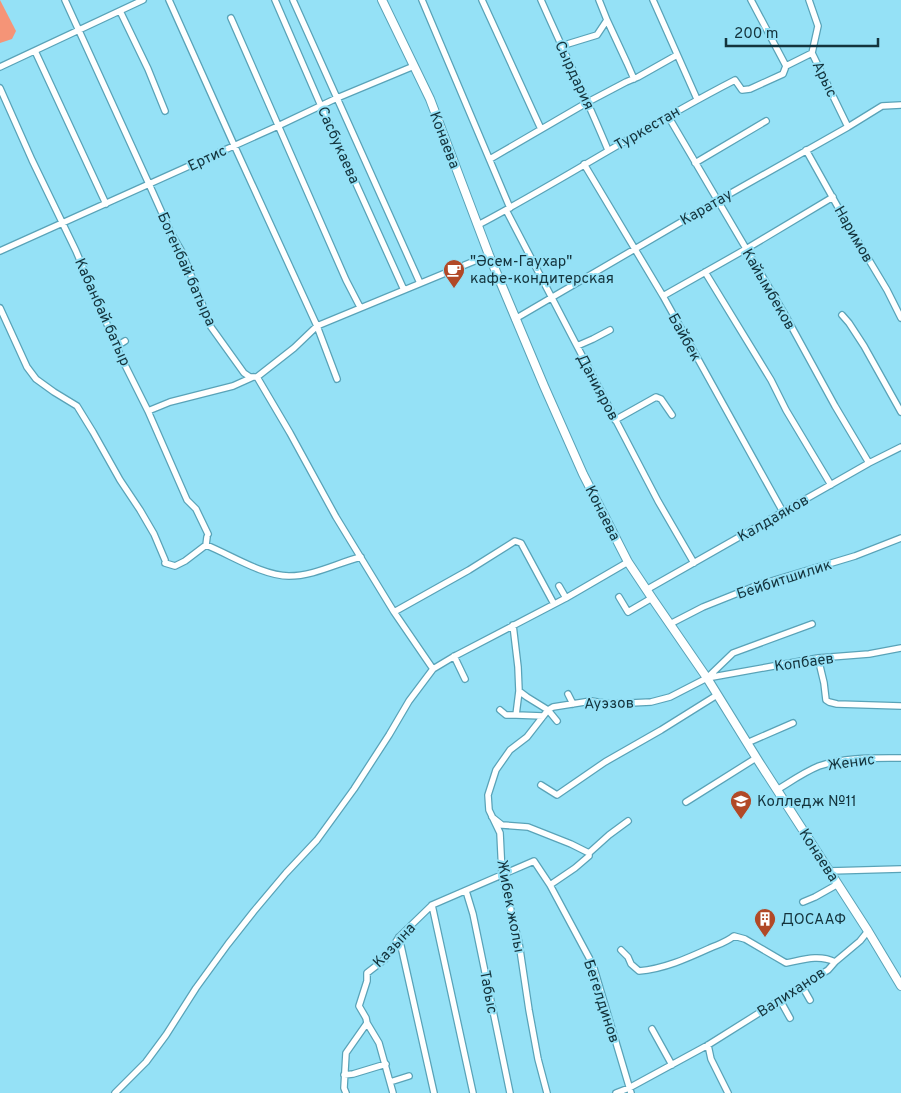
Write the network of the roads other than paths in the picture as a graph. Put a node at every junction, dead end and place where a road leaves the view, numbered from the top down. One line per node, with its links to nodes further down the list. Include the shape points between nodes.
1 (65, 0): 17 (street, Богенбай батыра)
2 (143, 0): 14 (street)
3 (170, 0): 38 (street)
4 (275, 0): 31 (street, Сасбукаева)
5 (293, 0): 27 (street, Сасбукаева)
6 (382, 0): 22 (main road, Конаева)
7 (422, 0): 41 (street, Данияров)
8 (482, 0): 37 (street)
9 (541, 0): 18 (street, Сырдария)
10 (599, 0): 16 (street)
11 (654, 0): 21 (street)
12 (751, 0): 23 (street)
13 (809, 0): 20 (street, Арыс, via 818,26)
14 (120, 11): 17 (street); 32 (street)
15 (230, 18): 35 (street)
16 (607, 20): 18 (street, via 597,35); 25 (street)
17 (78, 30): 19 (street); 44 (street, Богенбай батыра)
18 (561, 46): 29 (street, Сырдария)
19 (35, 51): 24 (street); 47 (street, via 86,168)
20 (812, 53): 23 (street, Туркестан); 36 (street, Арыс)
21 (677, 55): 25 (street); 28 (street)
22 (414, 66): 27 (street, Ертис); 50 (main road, Конаева, via 430,99)
23 (786, 66): 28 (street, Туркестан, via 783,74 750,89 742,90 734,80)
24 (0, 67)
25 (634, 79): 29 (street)
26 (0, 88): 49 (street, Кабанбай батыр)
27 (337, 98): 31 (street, Ертис); 56 (street, Сасбукаева)
28 (696, 99): 33 (street, Туркестан)
29 (588, 102): 37 (street); 39 (street, Сырдария)
30 (901, 105): 36 (street, Каратау, via 882,106)
31 (321, 106): 35 (street, Ертис); 57 (street, Сасбукаева)
32 (165, 111)
33 (668, 116): 39 (street, Туркестан); 42 (street, Кайымбеков)
34 (766, 122): 42 (street)
35 (278, 126): 38 (street, Ертис); 61 (street)
36 (848, 127): 40 (street, Каратау)
37 (541, 129): 41 (street)
38 (234, 146): 44 (street, Ертис); 65 (street)
39 (608, 150): 43 (street, Туркестан)
40 (806, 150): 45 (street, Наримов); 46 (street, Каратау)
41 (490, 159): 48 (street, Данияров)
42 (695, 163): 46 (street, Кайымбеков)
43 (584, 164): 48 (street, Туркестан); 51 (street, Байбек)
44 (149, 184): 47 (street, Ертис); 70 (street, Богенбай батыра, via 182,252 211,327 244,373)
45 (833, 197): 52 (street); 63 (street, Наримов)
46 (718, 201): 51 (street, Каратау); 52 (street, Кайымбеков)
47 (106, 204): 49 (street, Ертис)
48 (508, 209): 50 (street, Туркестан); 59 (street, Данияров)
49 (62, 223): 53 (street, Ертис); 68 (street, Кабанбай батыр)
50 (478, 225): 54 (main road, Конаева)
51 (634, 249): 58 (street, Байбек); 59 (street, Каратау)
52 (746, 249): 55 (street); 77 (street, Кайымбеков)
53 (0, 251)
54 (489, 255): 56 (street); 64 (main road, Конаева)
55 (706, 272): 58 (street); 78 (street)
56 (420, 283): 57 (street)
57 (404, 290): 61 (street)
58 (663, 296): 79 (street, Байбек)
59 (551, 297): 64 (street, Каратау); 69 (street, Данияров)
60 (0, 308): 81 (street, via 27,367 36,379 77,406 154,534 165,561 175,566)
61 (360, 308): 65 (street)
62 (842, 315): 73 (street, via 864,346)
63 (901, 318)
64 (515, 319): 83 (main road, Конаева, via 583,474)
65 (317, 326): 70 (street); 71 (street)
66 (610, 330): 69 (street)
67 (125, 341): 68 (street)
68 (117, 346): 72 (street, Кабанбай батыр)
69 (577, 346): 75 (street, Данияров)
70 (255, 377): 72 (street); 82 (street, Богенбай батыра)
71 (337, 379)
72 (148, 411): 81 (street, Кабанбай батыр, via 187,500 196,509 208,536)
73 (901, 412)
74 (672, 415): 75 (street, via 661,399 656,398)
75 (615, 420): 84 (street, Данияров)
76 (901, 447): 77 (street, Калдаяков)
77 (869, 463): 78 (street, Калдаяков)
78 (830, 485): 79 (street, Калдаяков)
79 (783, 512): 84 (street, Калдаяков)
80 (901, 538): 92 (street, Бейбитшилик, via 855,556 758,585)
81 (206, 545): 82 (street, via 269,573 289,576 323,570)
82 (360, 557): 91 (street, Богенбай батыра)
83 (628, 562): 86 (main road, Конаева); 88 (street)
84 (694, 563): 86 (street, Калдаяков)
85 (559, 586): 88 (street)
86 (646, 590): 89 (main road, Конаева)
87 (619, 597): 89 (street, via 628,612)
88 (566, 598): 90 (street)
89 (652, 598): 92 (main road, Конаева)
90 (554, 604): 91 (street, via 521,543 515,541); 94 (street)
91 (394, 612): 98 (street, Богенбай батыра)
92 (670, 624): 99 (main road, Конаева)
93 (812, 624): 99 (street, via 733,653)
94 (513, 625): 96 (street); 101 (street)
95 (901, 648): 97 (street, Копбаев)
96 (454, 656): 98 (street); 100 (street)
97 (818, 658): 99 (street, Копбаев); 105 (street, via 829,702)
98 (432, 669): 147 (street, via 317,840 248,917 196,988 166,1036 146,1062)
99 (707, 678): 103 (main road, Конаева); 104 (street, Ауэзов, via 670,697 650,702 610,704 591,701)
100 (466, 679)
101 (519, 690): 107 (street); 108 (street)
102 (568, 694): 104 (street)
103 (717, 694): 112 (main road, Конаева); 115 (street, via 557,794)
104 (573, 704): 107 (street, Ауэзов)
105 (901, 706)
106 (500, 710): 108 (street, via 506,715)
107 (548, 710): 109 (street, Жибек жолы); 110 (street)
108 (516, 715): 109 (street)
109 (543, 716): 118 (street, Жибек жолы, via 510,750 496,770 488,795)
110 (557, 721)
111 (793, 723): 112 (street)
112 (747, 743): 113 (main road, Конаева)
113 (756, 758): 116 (main road, Конаева); 117 (street)
114 (901, 758): 116 (street, Женис, via 837,760 816,767)
115 (541, 785)
116 (777, 790): 123 (main road, Конаева)
117 (686, 802)
118 (491, 816): 120 (street, via 502,825 528,827); 124 (street, Жибек жолы, via 500,833)
119 (628, 821): 120 (street)
120 (589, 853): 126 (street, via 575,868)
121 (534, 861): 124 (street, Казына); 126 (street, Бегелдинов)
122 (901, 868): 123 (street)
123 (830, 871): 125 (main road, Конаева)
124 (502, 874): 127 (street, Казына); 156 (street, Жибек жолы)
125 (838, 884): 128 (street); 130 (main road, Конаева)
126 (550, 885): 148 (street, Бегелдинов, via 593,965)
127 (466, 892): 129 (street, Казына); 155 (street, Табыс)
128 (803, 902)
129 (432, 905): 131 (street, Казына); 154 (street)
130 (868, 931): 133 (street, Валиханов); 135 (main road, Конаева)
131 (399, 937): 139 (street, Казына, via 385,959 367,973 359,1006); 153 (street)
132 (621, 950): 133 (street, via 631,964 647,970 691,957 734,936 746,939 786,963 815,957)
133 (834, 962): 134 (street, Валиханов, via 828,970)
134 (802, 986): 136 (street, Валиханов); 137 (street)
135 (901, 986)
136 (780, 1000): 138 (street); 141 (street, Валиханов)
137 (810, 1000)
138 (790, 1018)
139 (367, 1023): 142 (street, Казына); 144 (street, via 346,1053)
140 (652, 1029): 143 (street)
141 (708, 1045): 143 (street, Валиханов); 158 (street, via 711,1059)
142 (386, 1064): 144 (street); 146 (street, Казына)
143 (672, 1065): 148 (street, Валиханов)
144 (344, 1075): 151 (street)
145 (409, 1076): 146 (street)
146 (390, 1082): 152 (street, Казына)
147 (121, 1086): 149 (street); 150 (street)
148 (630, 1090): 157 (street, Валиханов)
149 (115, 1093)
150 (124, 1093)
151 (346, 1093)
152 (394, 1093)
153 (434, 1093)
154 (473, 1093)
155 (510, 1093)
156 (546, 1093)
157 (616, 1093)
158 (728, 1093)

